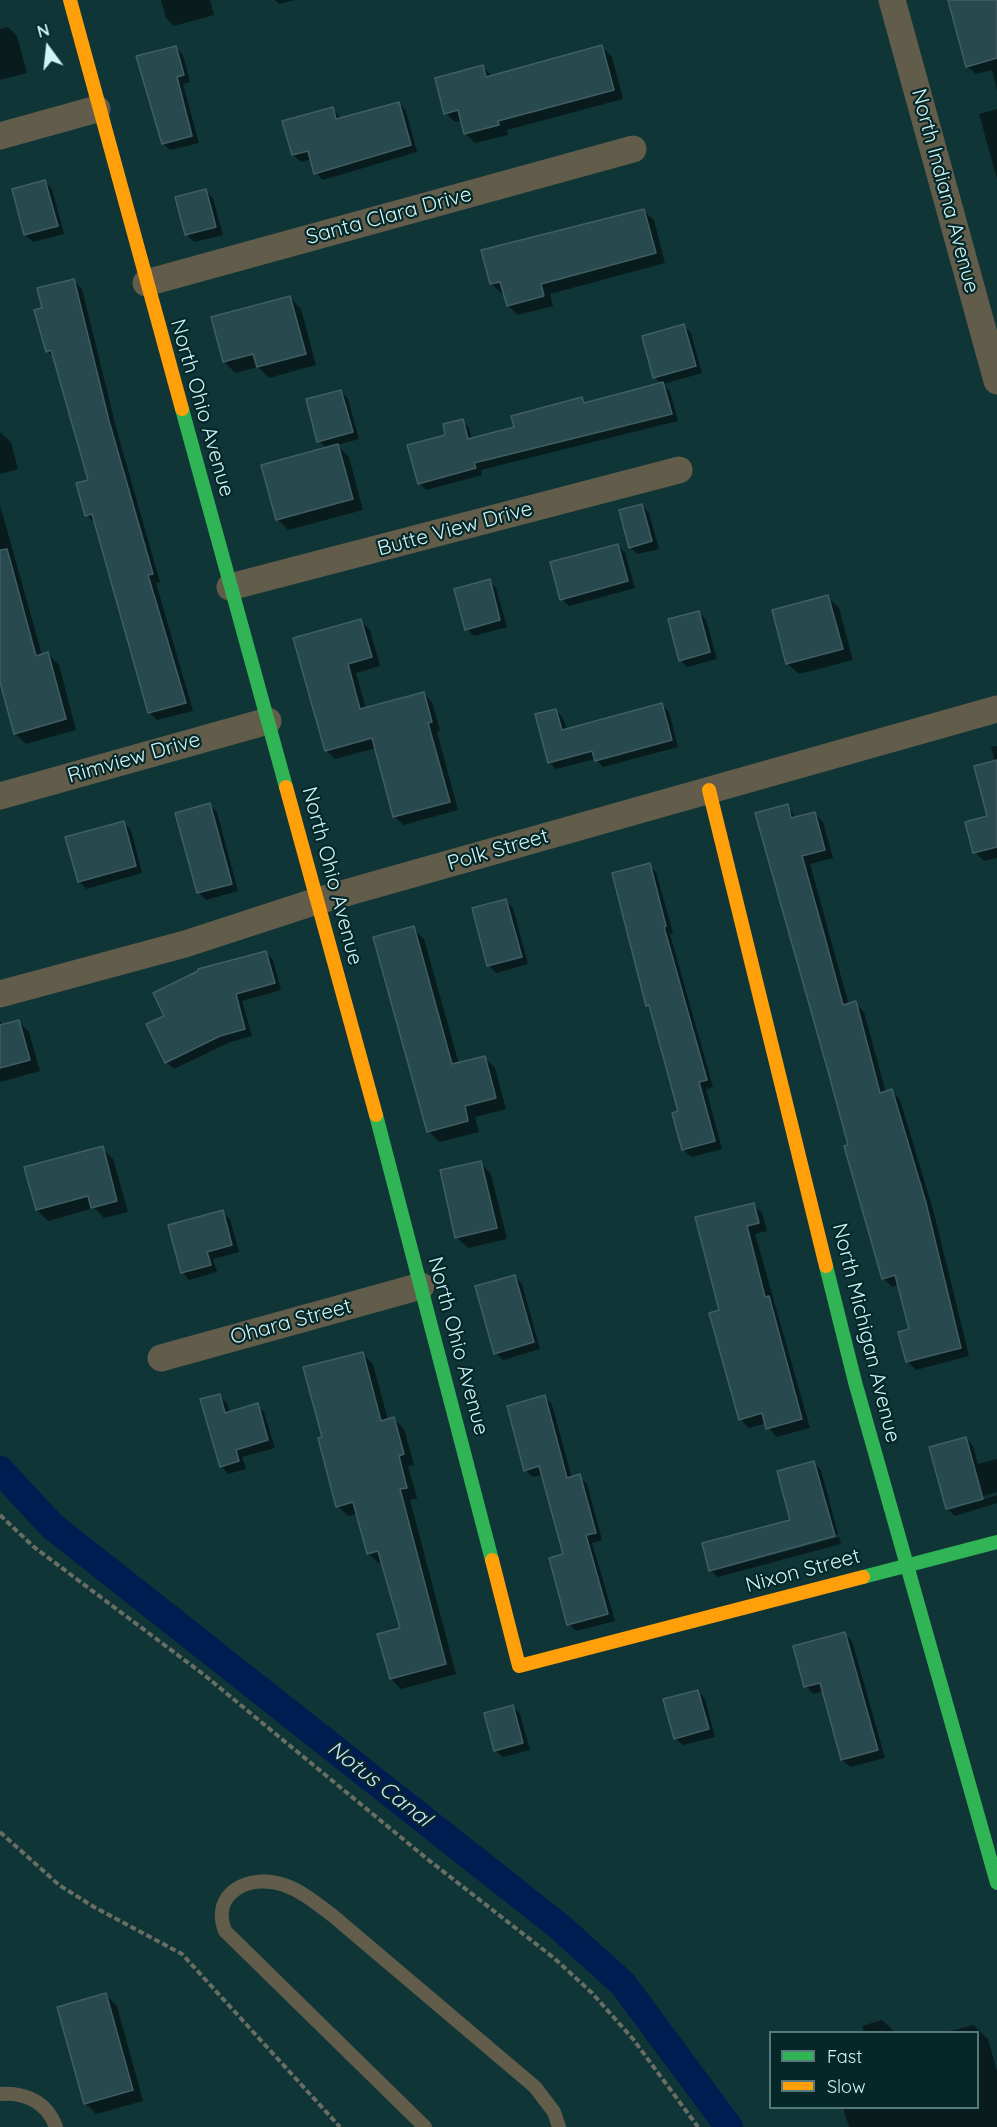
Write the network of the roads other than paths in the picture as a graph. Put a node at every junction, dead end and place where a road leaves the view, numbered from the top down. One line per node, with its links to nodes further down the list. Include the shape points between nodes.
1 (70, 0): 3 (street, North Ohio Avenue)
2 (892, 0): 7 (street, North Indiana Avenue)
3 (98, 109): 4 (street); 6 (street, North Ohio Avenue)
4 (0, 136)
5 (633, 149): 6 (street, Santa Clara Drive)
6 (146, 283): 9 (street, North Ohio Avenue)
7 (997, 381)
8 (679, 470): 9 (street, Butte View Drive)
9 (230, 587): 11 (street, North Ohio Avenue)
10 (997, 709): 12 (street, Polk Street)
11 (267, 721): 13 (street, Rimview Drive); 14 (street, North Ohio Avenue)
12 (709, 790): 14 (street, Polk Street); 19 (street, North Michigan Avenue, via 855,1382)
13 (0, 796)
14 (317, 901): 15 (street, Polk Street, via 185,944); 16 (street, North Ohio Avenue)
15 (0, 994)
16 (421, 1286): 17 (street, Ohara Street); 20 (street, North Ohio Avenue, via 519,1666)
17 (161, 1358)
18 (997, 1542): 19 (street, Nixon Street)
19 (907, 1566): 20 (street, Nixon Street); 21 (street, North Michigan Avenue)
20 (619, 1640)
21 (997, 1883)
22 (0, 2094): 23 (lane, via 18,2092 38,2101)
23 (56, 2127)
24 (425, 2127): 25 (lane, via 225,1931 220,1920 230,1892 263,1881 283,1884 313,1901 535,2087 554,2112)
25 (559, 2127)

